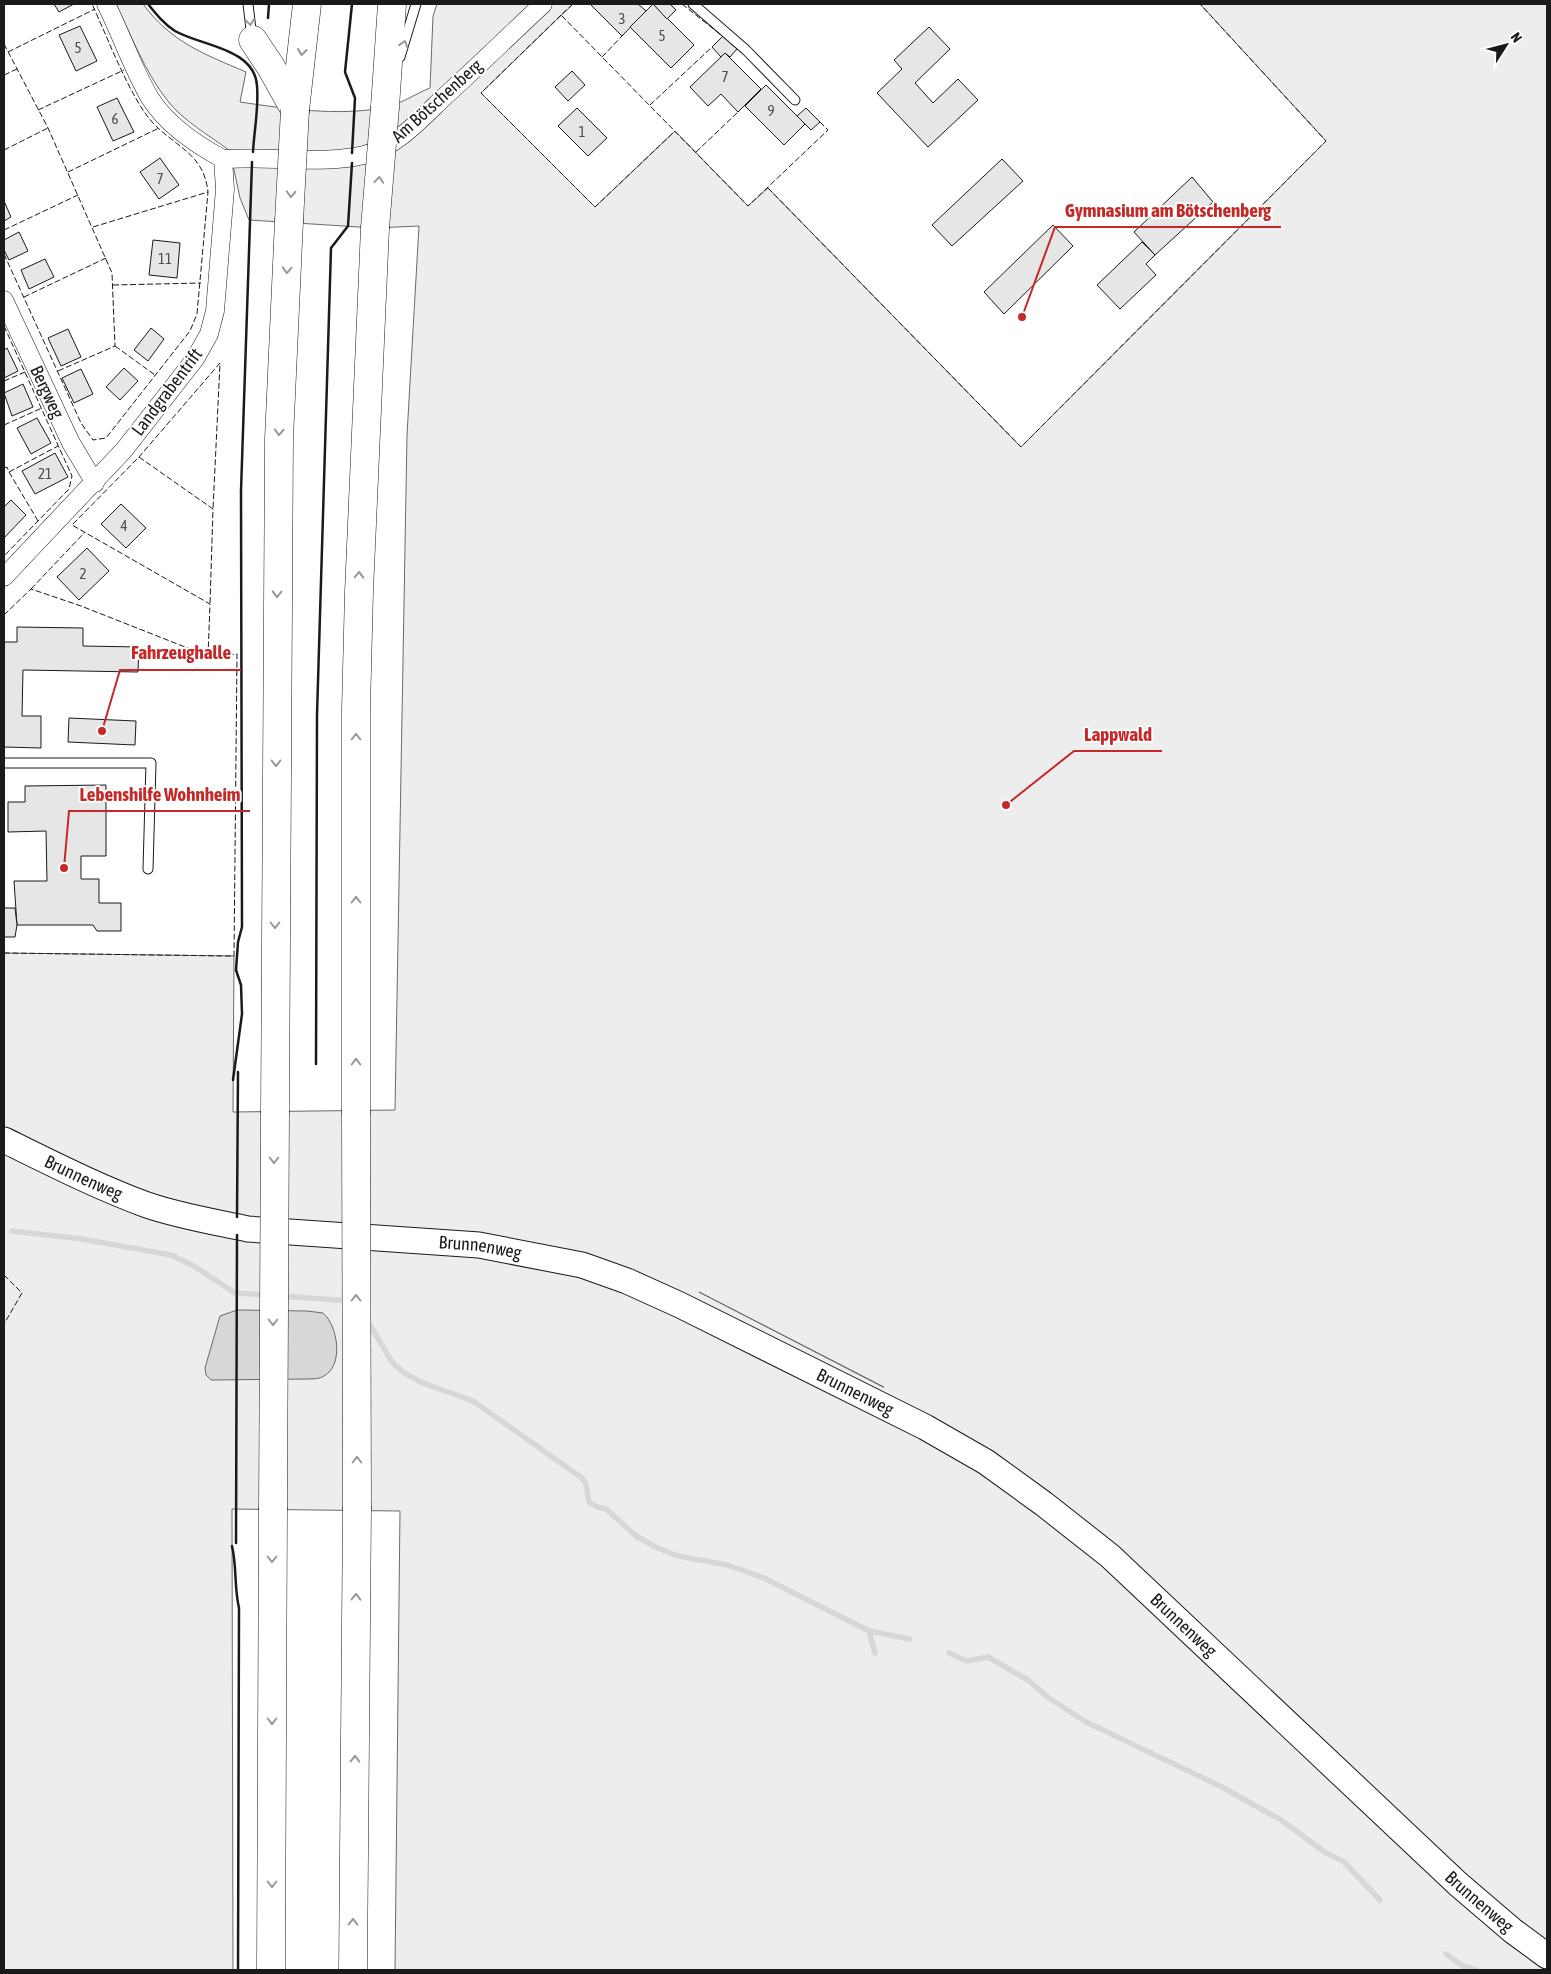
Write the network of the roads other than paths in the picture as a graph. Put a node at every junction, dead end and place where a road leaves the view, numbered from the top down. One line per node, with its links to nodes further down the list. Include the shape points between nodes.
1 (106, 4): 12 (street, via 150,98 184,134)
2 (248, 4): 8 (lane, one-way to 8)
3 (307, 4): 11 (highway, one-way to 11)
4 (392, 4): 10 (highway)
5 (416, 4): 10 (lane, one-way to 5)
6 (543, 4): 12 (street, Am Bötschenberg, via 391,144 365,155 340,158 249,157)
7 (693, 4): 9 (lane, via 746,50)
8 (253, 40): 11 (highway)
9 (795, 100)
10 (385, 107): 21 (highway, one-way to 10, bridge, via 357,1509 358,592)
11 (295, 110): 20 (highway, one-way to 20, bridge, via 279,439)
12 (223, 160): 14 (street, Landgrabentrift, via 225,189 215,311 209,334 176,384)
13 (4, 300): 14 (street, Bergweg, via 71,443)
14 (94, 483): 15 (street, Landgrabentrift)
15 (4, 577)
16 (4, 764): 17 (lane, via 151,763)
17 (148, 869)
18 (4, 1140): 19 (main road, Brunnenweg, via 99,1186 149,1205 223,1224 248,1229 479,1245 582,1266 627,1281 680,1305 925,1427 986,1462 1110,1556 1458,1884 1512,1931)
19 (1547, 1956)
20 (271, 1970)
21 (352, 1970)

